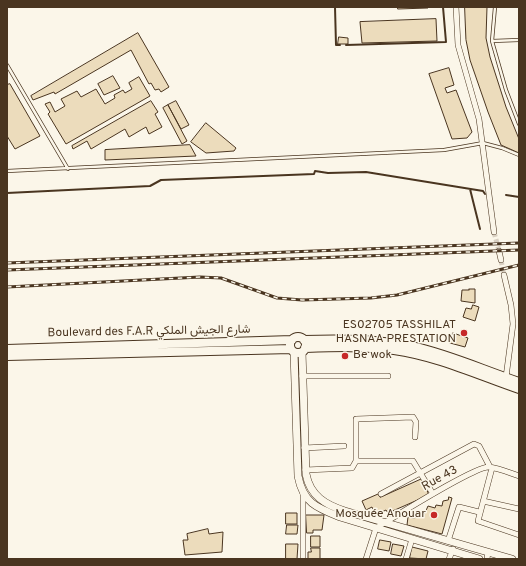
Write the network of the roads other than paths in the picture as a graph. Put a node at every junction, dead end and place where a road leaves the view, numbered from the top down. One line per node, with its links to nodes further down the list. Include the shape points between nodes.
1 (456, 7): 7 (street, via 460,50)
2 (494, 7): 4 (lane)
3 (519, 40): 4 (lane)
4 (492, 41): 6 (lane)
5 (7, 65): 9 (lane)
6 (519, 124)
7 (483, 143): 8 (lane); 9 (lane, via 444,150); 11 (street)
8 (519, 155)
9 (68, 169): 10 (lane)
10 (7, 171)
11 (494, 232)
12 (499, 251): 13 (street)
13 (501, 260)
14 (504, 275): 20 (street, via 512,306 513,324)
15 (298, 347): 16 (main road, Boulevard des F.A.R شارع الجيش الملكي, via 92,345); 17 (main road, Boulevard des F.A.R شارع الجيش الملكي); 18 (main road); 20 (main road, Boulevard des F.A.R شارع الجيش الملكي, via 368,340 412,346 458,359); 22 (main road, Boulevard des F.A.R شارع الجيش الملكي, via 394,350 429,358); 31 (main road, via 297,468)
16 (7, 349)
17 (7, 356)
18 (302, 376): 19 (street); 25 (main road)
19 (388, 376)
20 (506, 377): 21 (main road, Boulevard des F.A.R شارع الجيش الملكي)
21 (519, 382)
22 (519, 389)
23 (415, 437): 26 (street, via 416,422 413,418 356,419)
24 (344, 446): 25 (street)
25 (304, 448): 28 (main road)
26 (356, 461): 28 (street, via 352,468); 29 (street, via 413,461)
27 (491, 468): 29 (street, via 476,444); 30 (street); 33 (street, Rue 43, via 479,470); 34 (street)
28 (305, 470): 37 (main road, via 310,487 322,502)
29 (420, 472): 32 (street); 33 (street)
30 (519, 476)
31 (303, 492): 38 (main road, via 319,509); 44 (street)
32 (381, 494)
33 (433, 494): 37 (street, Rue 43)
34 (483, 501): 35 (street); 36 (street)
35 (519, 510)
36 (479, 512): 39 (street, via 479,522); 41 (street, via 460,507)
37 (385, 522): 38 (street, Rue 43); 41 (main road)
38 (376, 528): 40 (main road); 45 (street)
39 (519, 535)
40 (412, 539): 42 (main road); 46 (street)
41 (451, 542): 42 (street); 43 (main road)
42 (452, 551): 47 (street); 48 (main road)
43 (488, 556): 49 (main road)
44 (303, 559)
45 (366, 559)
46 (406, 559)
47 (449, 559)
48 (479, 559)
49 (512, 559)

